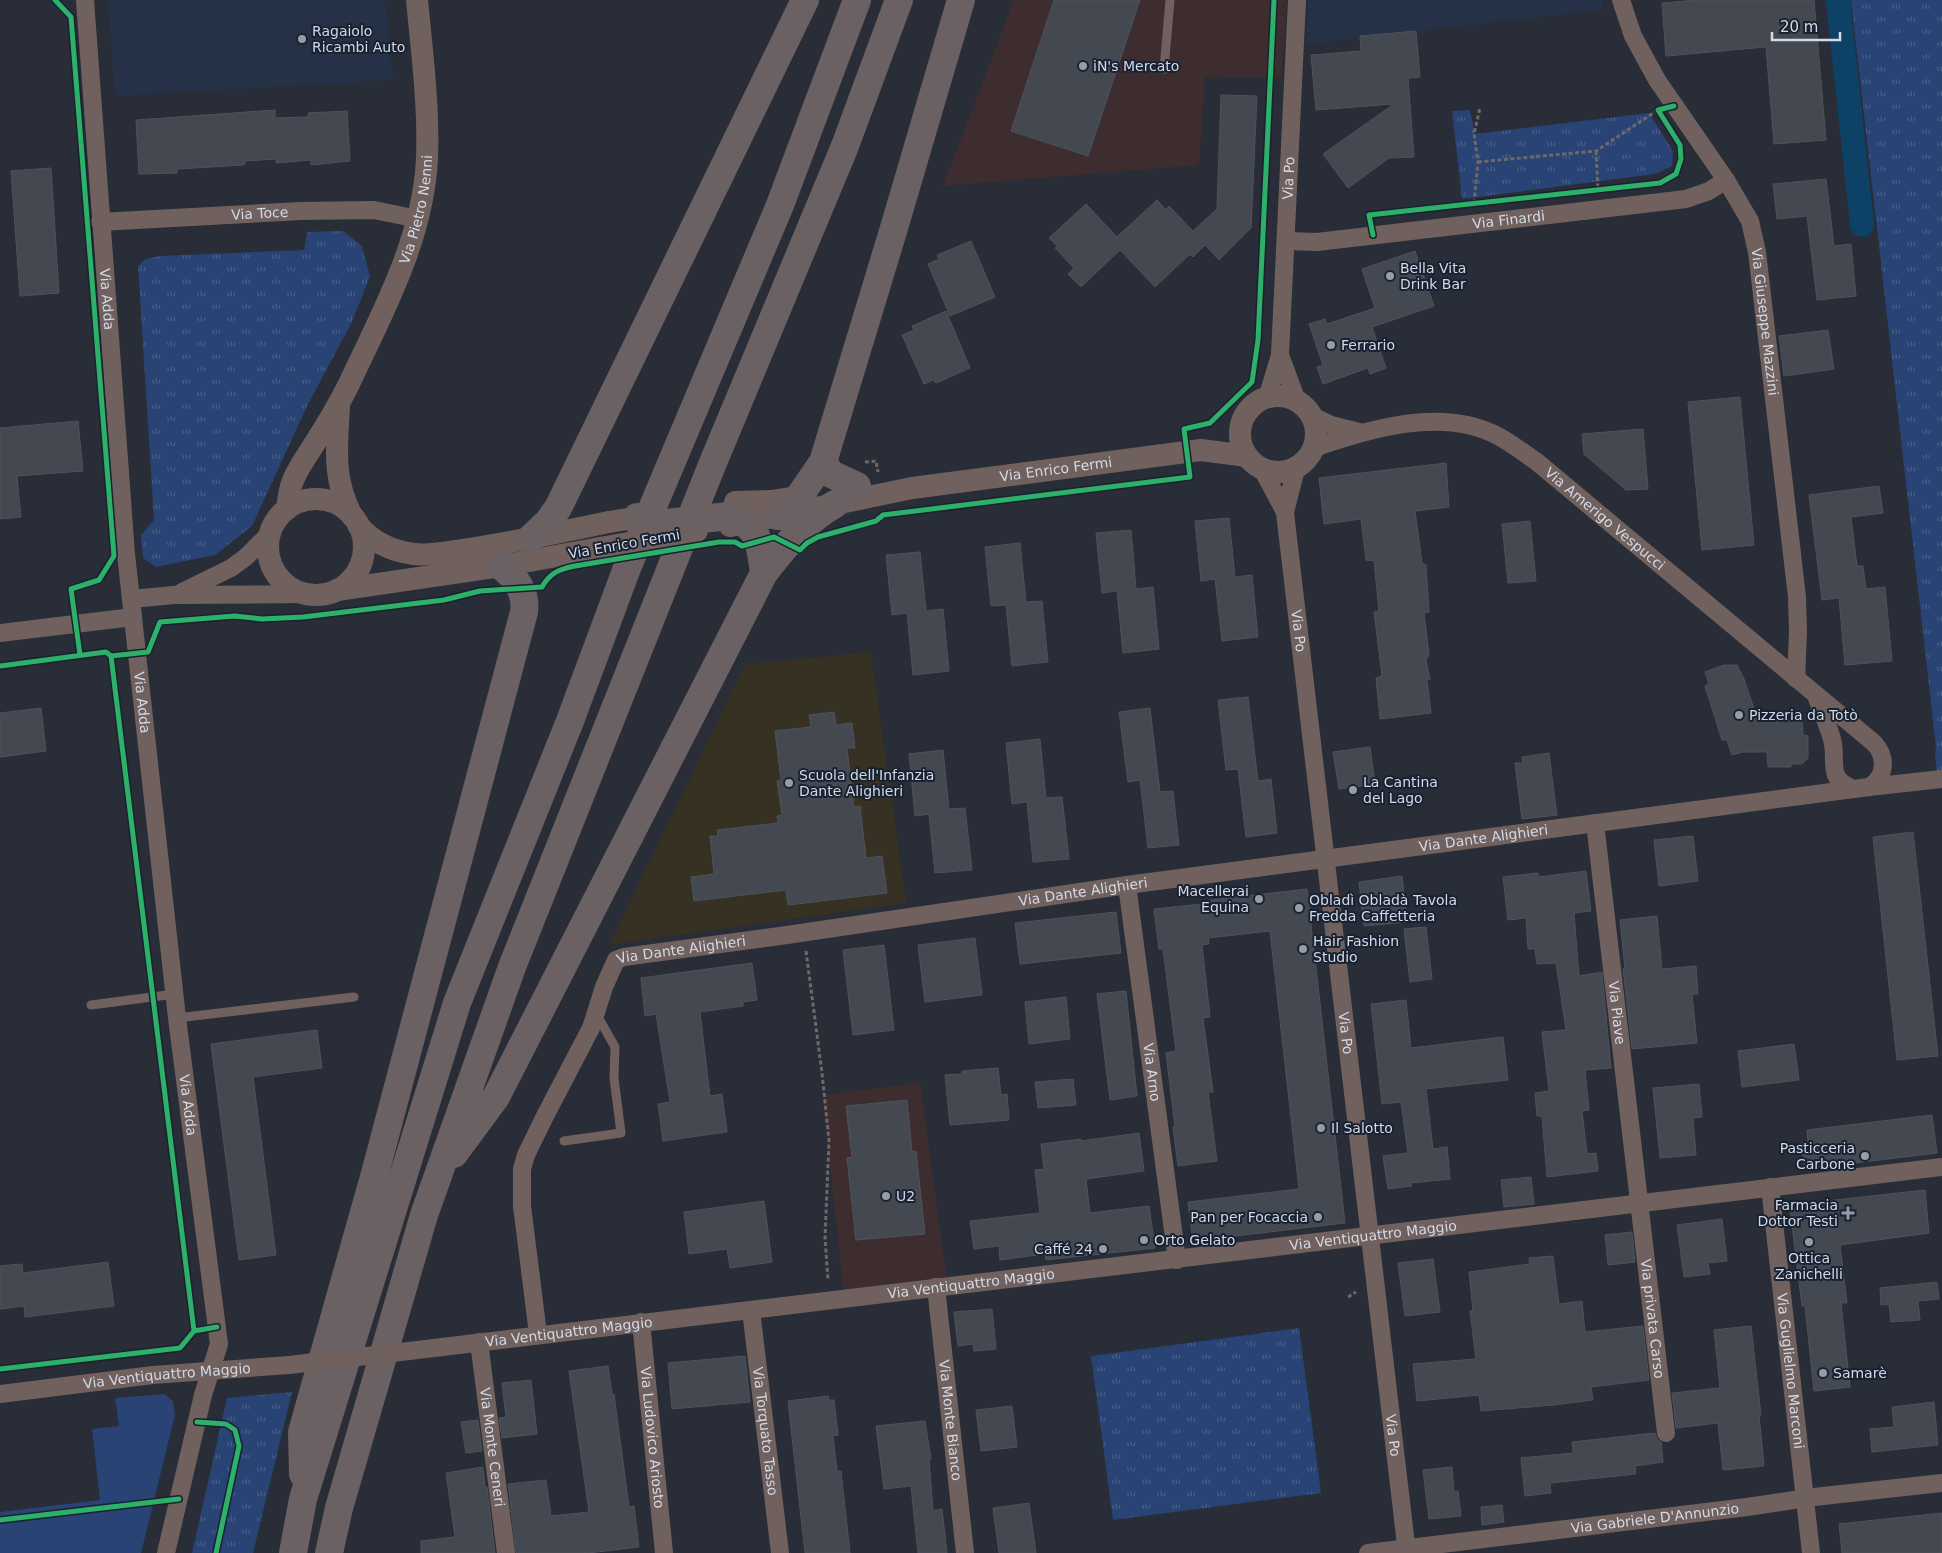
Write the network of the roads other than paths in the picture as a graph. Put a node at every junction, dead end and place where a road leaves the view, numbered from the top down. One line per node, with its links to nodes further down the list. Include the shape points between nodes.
1 (85, 0): 13 (street, Via Adda)
2 (417, 0): 12 (street, Via Pietro Nenni, via 427,145)
3 (805, 0): 37 (highway, via 558,508)
4 (857, 0): 75 (highway, via 780,205 627,568 570,721 456,1003)
5 (899, 0): 60 (highway, via 845,146 712,465 512,967)
6 (961, 0): 23 (highway)
7 (1170, 0): 10 (lane)
8 (1297, 0): 14 (street, Via Po)
9 (1621, 0): 11 (street, Via Giuseppe Mazzini, via 1633,36 1657,80)
10 (1164, 69)
11 (1726, 180): 14 (street, Via Finardi, via 1686,199 1317,242); 46 (street, Via Giuseppe Mazzini, via 1750,221 1757,252 1797,597)
12 (418, 218): 13 (street, Via Toce, via 374,210); 17 (street, Via Pietro Nenni, via 387,302)
13 (100, 222): 43 (street, Via Adda)
14 (1286, 241): 15 (street, Via Po)
15 (1280, 354): 16 (street, Via Po); 18 (street, Via Po)
16 (1267, 398): 18 (street, via 1288,397); 19 (street, via 1249,409)
17 (339, 405): 30 (street, Via Pietro Nenni, via 301,466 291,486); 35 (street, Via Pietro Nenni, via 336,468 342,494)
18 (1304, 409): 20 (street, Via Amerigo Vespucci, via 1331,426); 21 (street, via 1316,426)
19 (1244, 418): 22 (street, Via Enrico Fermi, via 1227,435); 24 (street, via 1241,444)
20 (1360, 432): 21 (street, Via Amerigo Vespucci); 46 (street, Via Amerigo Vespucci, via 1445,422 1461,423 1496,435 1537,462)
21 (1314, 448): 25 (street)
22 (1201, 450): 24 (street, Via Enrico Fermi); 27 (street, Via Enrico Fermi)
23 (822, 462): 26 (highway, via 831,474); 28 (highway)
24 (1254, 462): 25 (street, via 1278,472); 31 (street, Via Po)
25 (1296, 469): 31 (street, Via Po)
26 (857, 486): 27 (street, Via Enrico Fermi); 28 (street, Via Enrico Fermi)
27 (912, 488): 29 (street, Via Enrico Fermi)
28 (799, 497): 32 (highway); 34 (street, Via Enrico Fermi, via 771,501)
29 (835, 504): 32 (street, Via Enrico Fermi); 39 (highway, via 810,520)
30 (287, 509): 35 (street, via 304,501 321,500 343,508); 36 (street)
31 (1285, 512): 51 (street, Via Po)
32 (778, 516): 34 (street, Via Enrico Fermi)
33 (637, 517): 34 (highway, bridge, via 667,524); 37 (street, Via Enrico Fermi, bridge)
34 (733, 517): 38 (street, Via Enrico Fermi, bridge, via 600,548); 39 (highway, via 753,530 759,541)
35 (355, 520): 37 (street, Via Enrico Fermi, via 365,533 385,546 422,555); 40 (street, via 364,543 361,563 351,579)
36 (270, 533): 41 (street, via 269,556 278,577); 42 (street, via 231,568)
37 (531, 538)
38 (501, 566): 40 (street, Via Enrico Fermi); 75 (highway, via 522,589 524,612 374,1177 302,1432)
39 (764, 573): 60 (highway, via 496,1097)
40 (336, 590): 41 (street, via 326,594)
41 (307, 594): 42 (street)
42 (174, 595): 43 (street)
43 (131, 598): 44 (street, Via Adda)
44 (133, 617): 45 (street); 53 (street, Via Adda)
45 (0, 634)
46 (1796, 679): 47 (street, Via Amerigo Vespucci)
47 (1817, 697): 49 (street, via 1832,741 1834,772 1842,783); 49 (street, Via Amerigo Vespucci, via 1880,749 1884,764 1882,773 1878,780)
48 (1942, 779): 49 (street, Via Dante Alighieri)
49 (1861, 788): 50 (street, Via Dante Alighieri)
50 (1595, 823): 51 (street, Via Dante Alighieri); 62 (street, Via Piave)
51 (1325, 859): 52 (street, Via Dante Alighieri); 63 (street, Via Po)
52 (1127, 885): 56 (street, Via Dante Alighieri, via 624,957 616,960 604,987); 64 (street, Via Arno)
53 (175, 994): 55 (lane); 57 (street, Via Adda)
54 (354, 997): 57 (lane)
55 (91, 1005)
56 (597, 1015): 58 (lane, via 615,1047 614,1078 621,1133); 68 (street, Via Dante Alighieri, via 526,1155 522,1169 522,1206)
57 (177, 1018): 70 (street, Via Adda, via 219,1344)
58 (564, 1141)
59 (1942, 1167): 61 (street, Via Ventiquattro Maggio)
60 (437, 1177): 79 (highway, via 339,1508)
61 (1770, 1188): 62 (street, Via Ventiquattro Maggio); 74 (street, Via Guglielmo Marconi)
62 (1640, 1204): 63 (street, Via Ventiquattro Maggio); 72 (street, Via privata Carso)
63 (1370, 1237): 64 (street, Via Ventiquattro Maggio); 76 (street, Via Po)
64 (1177, 1260): 65 (street, Via Ventiquattro Maggio)
65 (936, 1288): 66 (street, Via Ventiquattro Maggio); 83 (street, Via Monte Bianco)
66 (751, 1310): 67 (street, Via Ventiquattro Maggio); 82 (street, Via Torquato Tasso)
67 (641, 1322): 68 (street, Via Ventiquattro Maggio); 81 (street, Via Ludovico Ariosto)
68 (538, 1334): 69 (street, Via Ventiquattro Maggio)
69 (479, 1342): 70 (street, Via Ventiquattro Maggio, bridge); 80 (street, Via Monte Ceneri)
70 (212, 1371): 71 (street, Via Ventiquattro Maggio); 77 (street, Via Adda, via 196,1422)
71 (0, 1394)
72 (1666, 1433)
73 (1942, 1483): 74 (street, Via Gabriele D'Annunzio)
74 (1806, 1498): 76 (street, Via Gabriele D'Annunzio); 85 (street, Via Guglielmo Marconi)
75 (303, 1499): 78 (highway)
76 (1406, 1551): 84 (street, Via Gabriele D'Annunzio)
77 (166, 1553)
78 (293, 1553)
79 (329, 1553)
80 (506, 1553)
81 (664, 1553)
82 (780, 1553)
83 (965, 1553)
84 (1368, 1553)
85 (1811, 1553)

